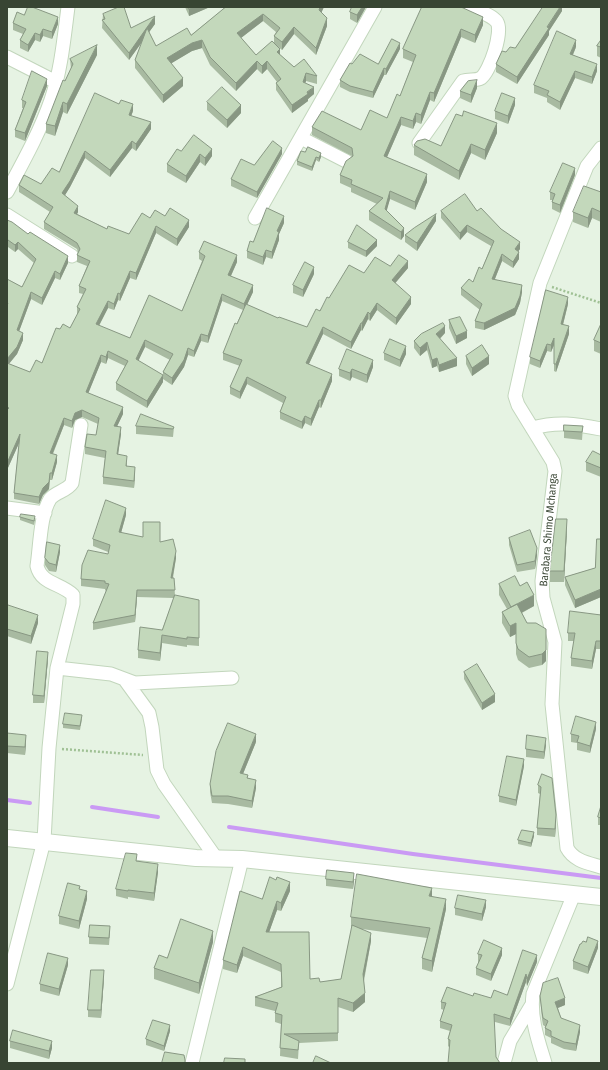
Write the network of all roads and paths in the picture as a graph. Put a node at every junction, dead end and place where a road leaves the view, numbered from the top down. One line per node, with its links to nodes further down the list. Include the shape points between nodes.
1 (68, 7): 5 (street)
2 (375, 7): 6 (street)
3 (469, 7): 7 (street, via 496,22 499,27 496,48 483,76 463,81)
4 (7, 57): 5 (street)
5 (56, 82): 10 (street, via 51,100 24,161)
6 (302, 138): 9 (street); 12 (street)
7 (419, 143)
8 (601, 148): 14 (street, Barabara Shimo Mchanga, via 587,166)
9 (346, 161)
10 (7, 192)
11 (7, 215): 13 (street)
12 (255, 218)
13 (72, 256)
14 (540, 283): 15 (path); 17 (street, Barabara Shimo Mchanga, via 515,396)
15 (601, 303)
16 (81, 426): 20 (street, via 72,483 68,489 50,499)
17 (532, 428): 18 (street, via 550,423 570,423); 30 (street, Barabara Shimo Mchanga, via 553,462 555,471 542,581 555,642 552,704 567,848 578,860)
18 (601, 429)
19 (7, 508): 20 (street)
20 (44, 513): 21 (street, via 37,566 39,574 43,579 67,590 72,595 73,604)
21 (57, 668): 23 (street, via 111,674); 24 (street)
22 (232, 678): 23 (street, via 135,683)
23 (124, 680): 25 (street, via 148,713)
24 (49, 748): 25 (path); 27 (street)
25 (155, 755): 28 (street, via 157,770 164,784)
26 (7, 838): 27 (street)
27 (44, 840): 28 (street, via 196,858); 33 (street)
28 (216, 858): 29 (street)
29 (242, 859): 31 (street); 35 (street)
30 (601, 867)
31 (574, 894): 32 (street); 34 (street, via 533,994)
32 (601, 897)
33 (7, 984)
34 (531, 1006): 36 (street, via 510,1040); 37 (street)
35 (192, 1063)
36 (504, 1063)
37 (545, 1063)

